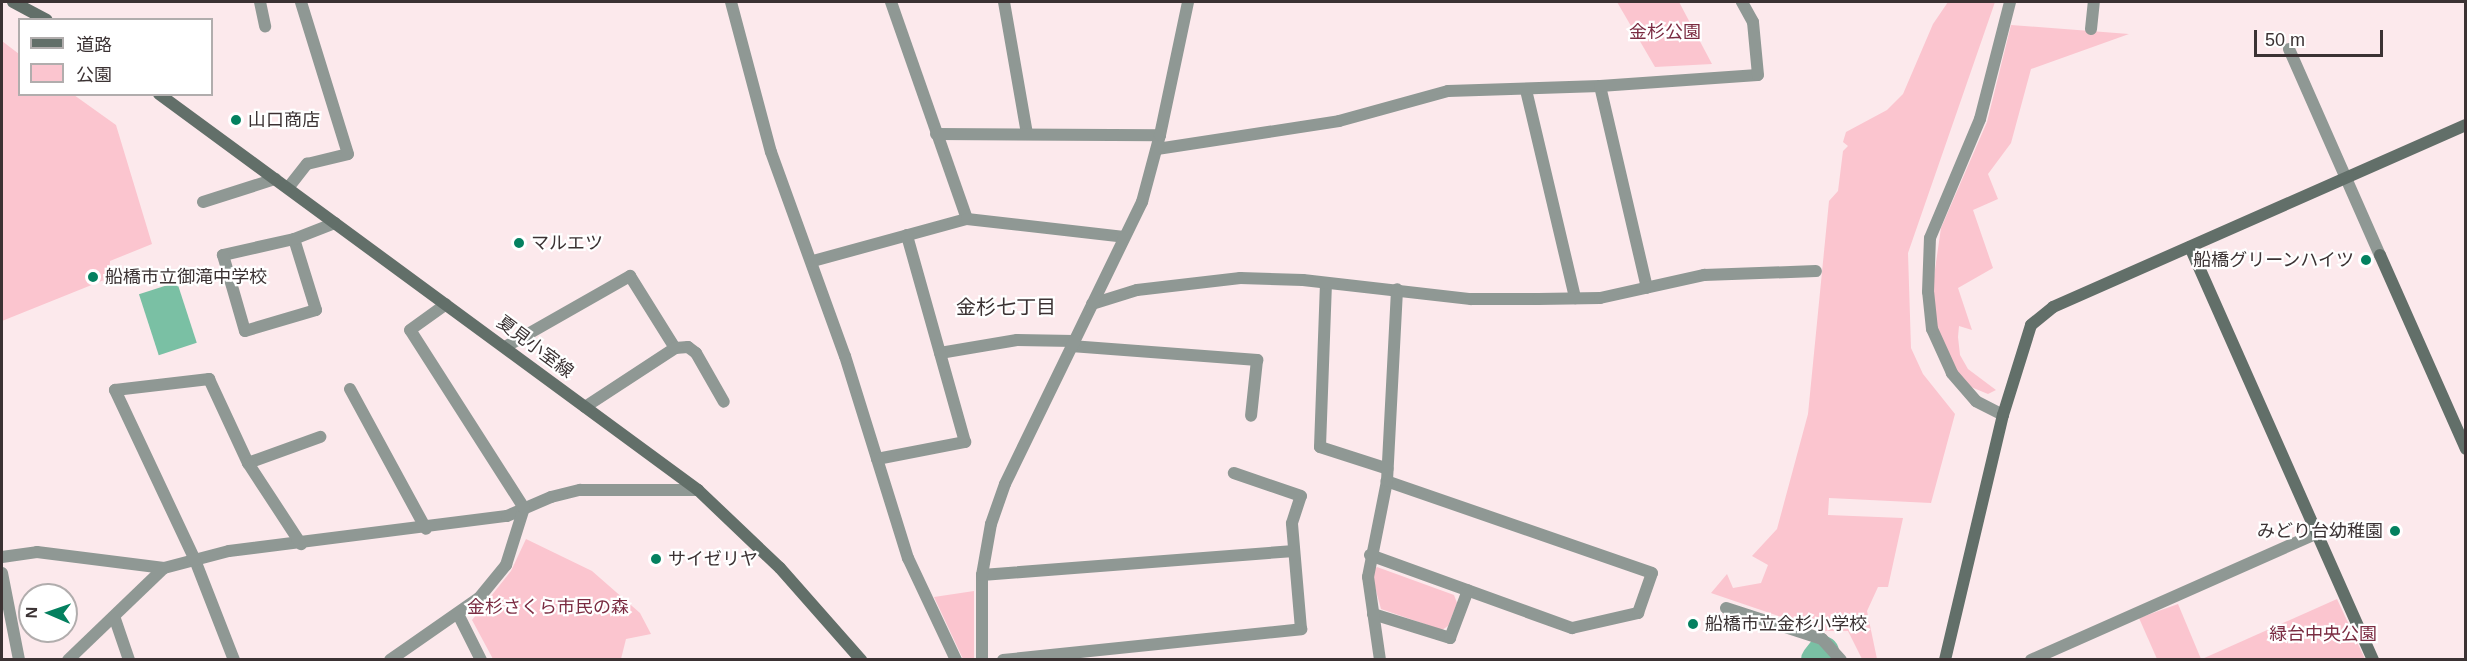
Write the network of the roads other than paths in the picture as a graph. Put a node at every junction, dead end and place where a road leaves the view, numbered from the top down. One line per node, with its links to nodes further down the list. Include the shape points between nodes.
1 (14, 2): 11 (street)
2 (260, 2): 12 (street)
3 (301, 2): 25 (street, via 348,154 307,164)
4 (731, 2): 33 (street, via 771,152)
5 (891, 2): 19 (street)
6 (1004, 2): 20 (street)
7 (1188, 2): 21 (street)
8 (1742, 2): 15 (street, via 1753,22 1758,75)
9 (2010, 2): 48 (street, via 1980,119 1930,238 1928,292 1932,329 1952,373 1976,401)
10 (2094, 2): 13 (street)
11 (43, 18)
12 (265, 26)
13 (2091, 30)
14 (2289, 49): 24 (street)
15 (1600, 86): 16 (street); 36 (street)
16 (1526, 90): 22 (street, via 1448,91 1339,121); 38 (street)
17 (162, 96): 23 (street, 夏見小室線)
18 (2466, 125): 24 (street)
19 (936, 134): 20 (street); 27 (street)
20 (1027, 134): 21 (street)
21 (1160, 135): 22 (street)
22 (1157, 149): 30 (street, via 1142,202)
23 (275, 179): 25 (street, 夏見小室線); 26 (street)
24 (2345, 180): 32 (street); 51 (street)
25 (288, 188): 28 (street, 夏見小室線)
26 (203, 202)
27 (967, 219): 29 (street); 30 (street)
28 (335, 223): 31 (street); 39 (street, 夏見小室線)
29 (907, 236): 33 (street); 44 (street)
30 (1124, 237): 40 (street)
31 (294, 239): 31 (street, via 316,310 245,331 224,255)
32 (2190, 247): 48 (street, via 2040,316 2031,325 2022,349); 59 (street)
33 (813, 261): 52 (street)
34 (1816, 271): 36 (street, via 1704,275)
35 (1326, 283): 37 (street); 40 (street, via 1240,278 1137,290); 55 (street, via 1320,447)
36 (1647, 288): 38 (street)
37 (1396, 290): 38 (street, via 1471,299); 55 (street)
38 (1575, 298)
39 (446, 304): 42 (street, 夏見小室線); 57 (street, via 410,330)
40 (1092, 304): 41 (street)
41 (1072, 344): 44 (street, via 1017,340); 49 (street, via 1257,360); 67 (street, via 1005,484 991,524)
42 (505, 347): 43 (street, via 630,276); 47 (street, 夏見小室線)
43 (675, 348): 46 (street, via 688,347 696,353); 47 (street)
44 (940, 352): 52 (street, via 964,442)
45 (350, 389): 58 (street)
46 (724, 402)
47 (585, 407): 56 (street, 夏見小室線)
48 (2003, 415): 85 (street)
49 (1251, 416)
50 (320, 437): 53 (street)
51 (2466, 449)
52 (876, 459): 80 (street, via 908,558)
53 (248, 463): 60 (street); 64 (street, via 209,379 115,390)
54 (1234, 473): 61 (street, via 1301,496 1292,523)
55 (1387, 475): 62 (street); 68 (street, via 1652,573 1638,613 1572,628)
56 (698, 490): 57 (street, via 579,490); 79 (street, 夏見小室線, via 780,568)
57 (524, 508): 58 (street, via 507,516); 71 (street, via 506,565)
58 (426, 529): 60 (street)
59 (2318, 533): 86 (street); 87 (street)
60 (301, 544): 64 (street, via 229,551)
61 (1294, 551): 67 (street); 82 (street, via 1301,629)
62 (1370, 555): 68 (street); 70 (street)
63 (2, 556): 65 (street, via 37,552)
64 (195, 560): 65 (street); 76 (street)
65 (164, 568): 72 (street)
66 (2, 573): 73 (street)
67 (982, 575): 81 (street)
68 (1468, 590): 70 (street, via 1450,638)
69 (1726, 608): 84 (street, via 1822,639)
70 (1373, 614): 83 (street)
71 (459, 616): 77 (street); 78 (street)
72 (115, 619): 74 (street); 75 (street)
73 (19, 660)
74 (68, 660)
75 (129, 660)
76 (234, 660)
77 (390, 660)
78 (481, 660)
79 (861, 660)
80 (956, 660)
81 (982, 660)
82 (1003, 660)
83 (1380, 660)
84 (1841, 660)
85 (1945, 660)
86 (2031, 660)
87 (2373, 660)

